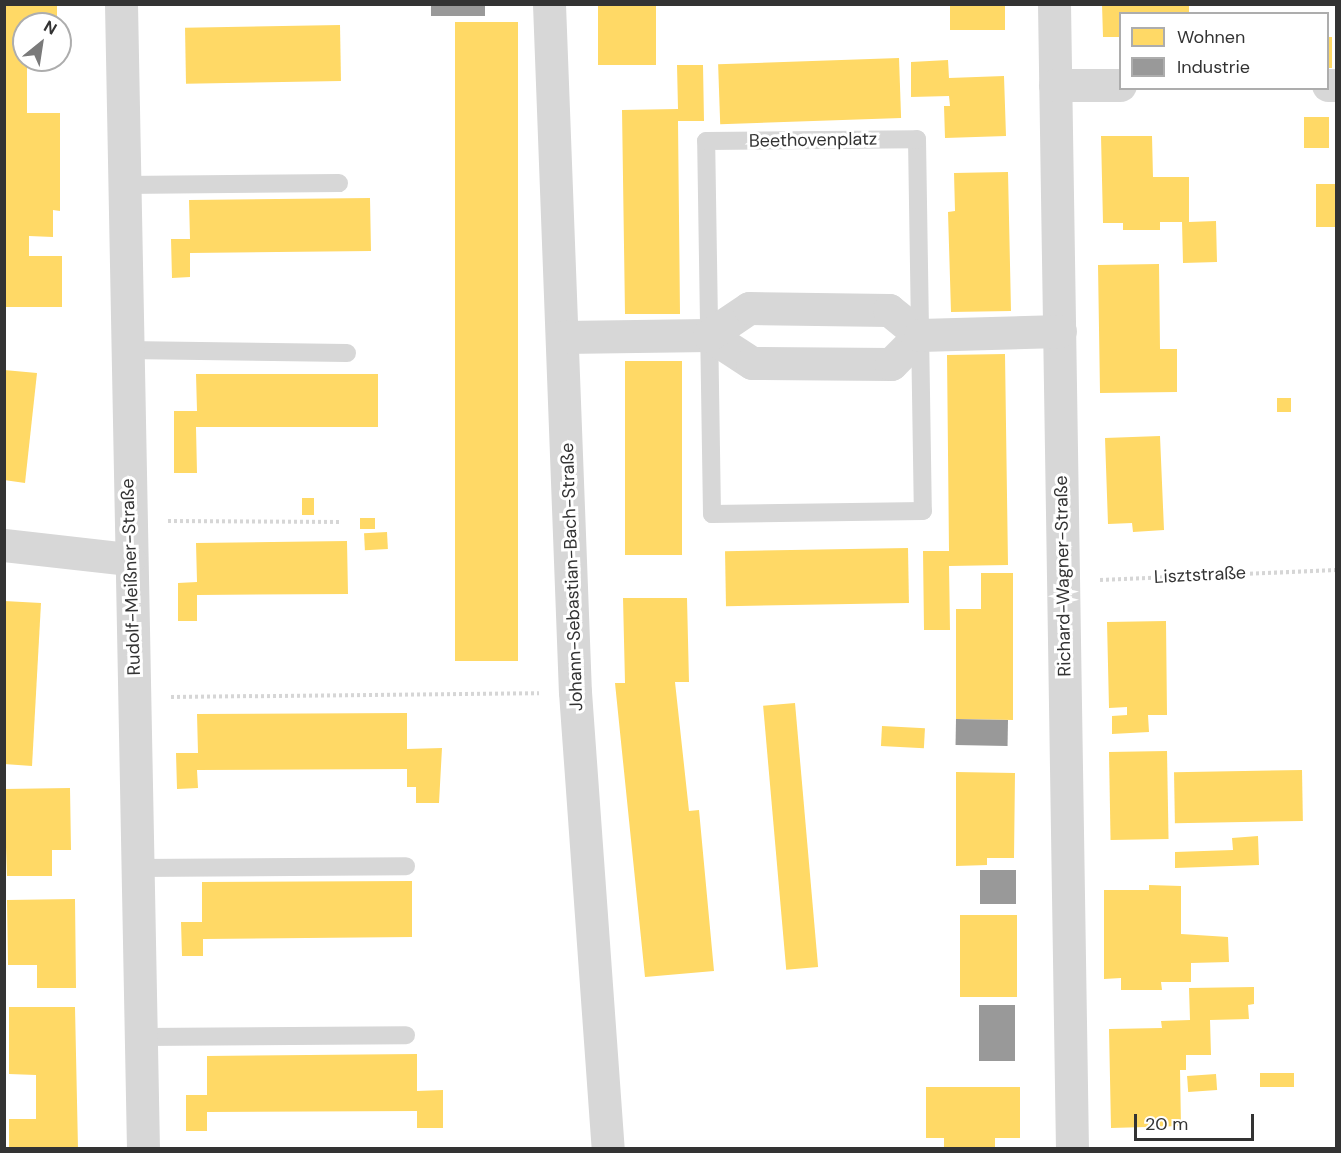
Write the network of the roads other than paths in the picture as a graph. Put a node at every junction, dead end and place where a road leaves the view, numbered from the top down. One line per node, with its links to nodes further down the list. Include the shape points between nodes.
1 (121, 4): 7 (street, Rudolf-Meißner-Straße)
2 (549, 4): 11 (street, Johann-Sebastian-Bach-Straße)
3 (1054, 4): 4 (street, Richard-Wagner-Straße)
4 (1055, 85): 5 (street); 8 (street, Richard-Wagner-Straße)
5 (1119, 85)
6 (339, 183): 7 (lane)
7 (123, 185): 12 (street, Rudolf-Meißner-Straße)
8 (1060, 331): 9 (street); 22 (street, Richard-Wagner-Straße)
9 (920, 335): 10 (street, via 889,310 749,308); 10 (street, via 891,364 752,363); 10 (lane, Beethovenplatz, via 923,511 712,514); 10 (lane, Beethovenplatz, via 917,139 706,141)
10 (709, 336): 11 (street)
11 (563, 338): 21 (street, Johann-Sebastian-Bach-Straße, via 575,692)
12 (126, 350): 13 (lane); 15 (street, Rudolf-Meißner-Straße)
13 (346, 353)
14 (4, 545): 15 (street)
15 (129, 559): 17 (street, Rudolf-Meißner-Straße)
16 (406, 866): 17 (lane)
17 (138, 868): 19 (street, Rudolf-Meißner-Straße)
18 (406, 1035): 19 (lane)
19 (141, 1037): 20 (street, Rudolf-Meißner-Straße)
20 (142, 1149)
21 (608, 1149)
22 (1072, 1149)

